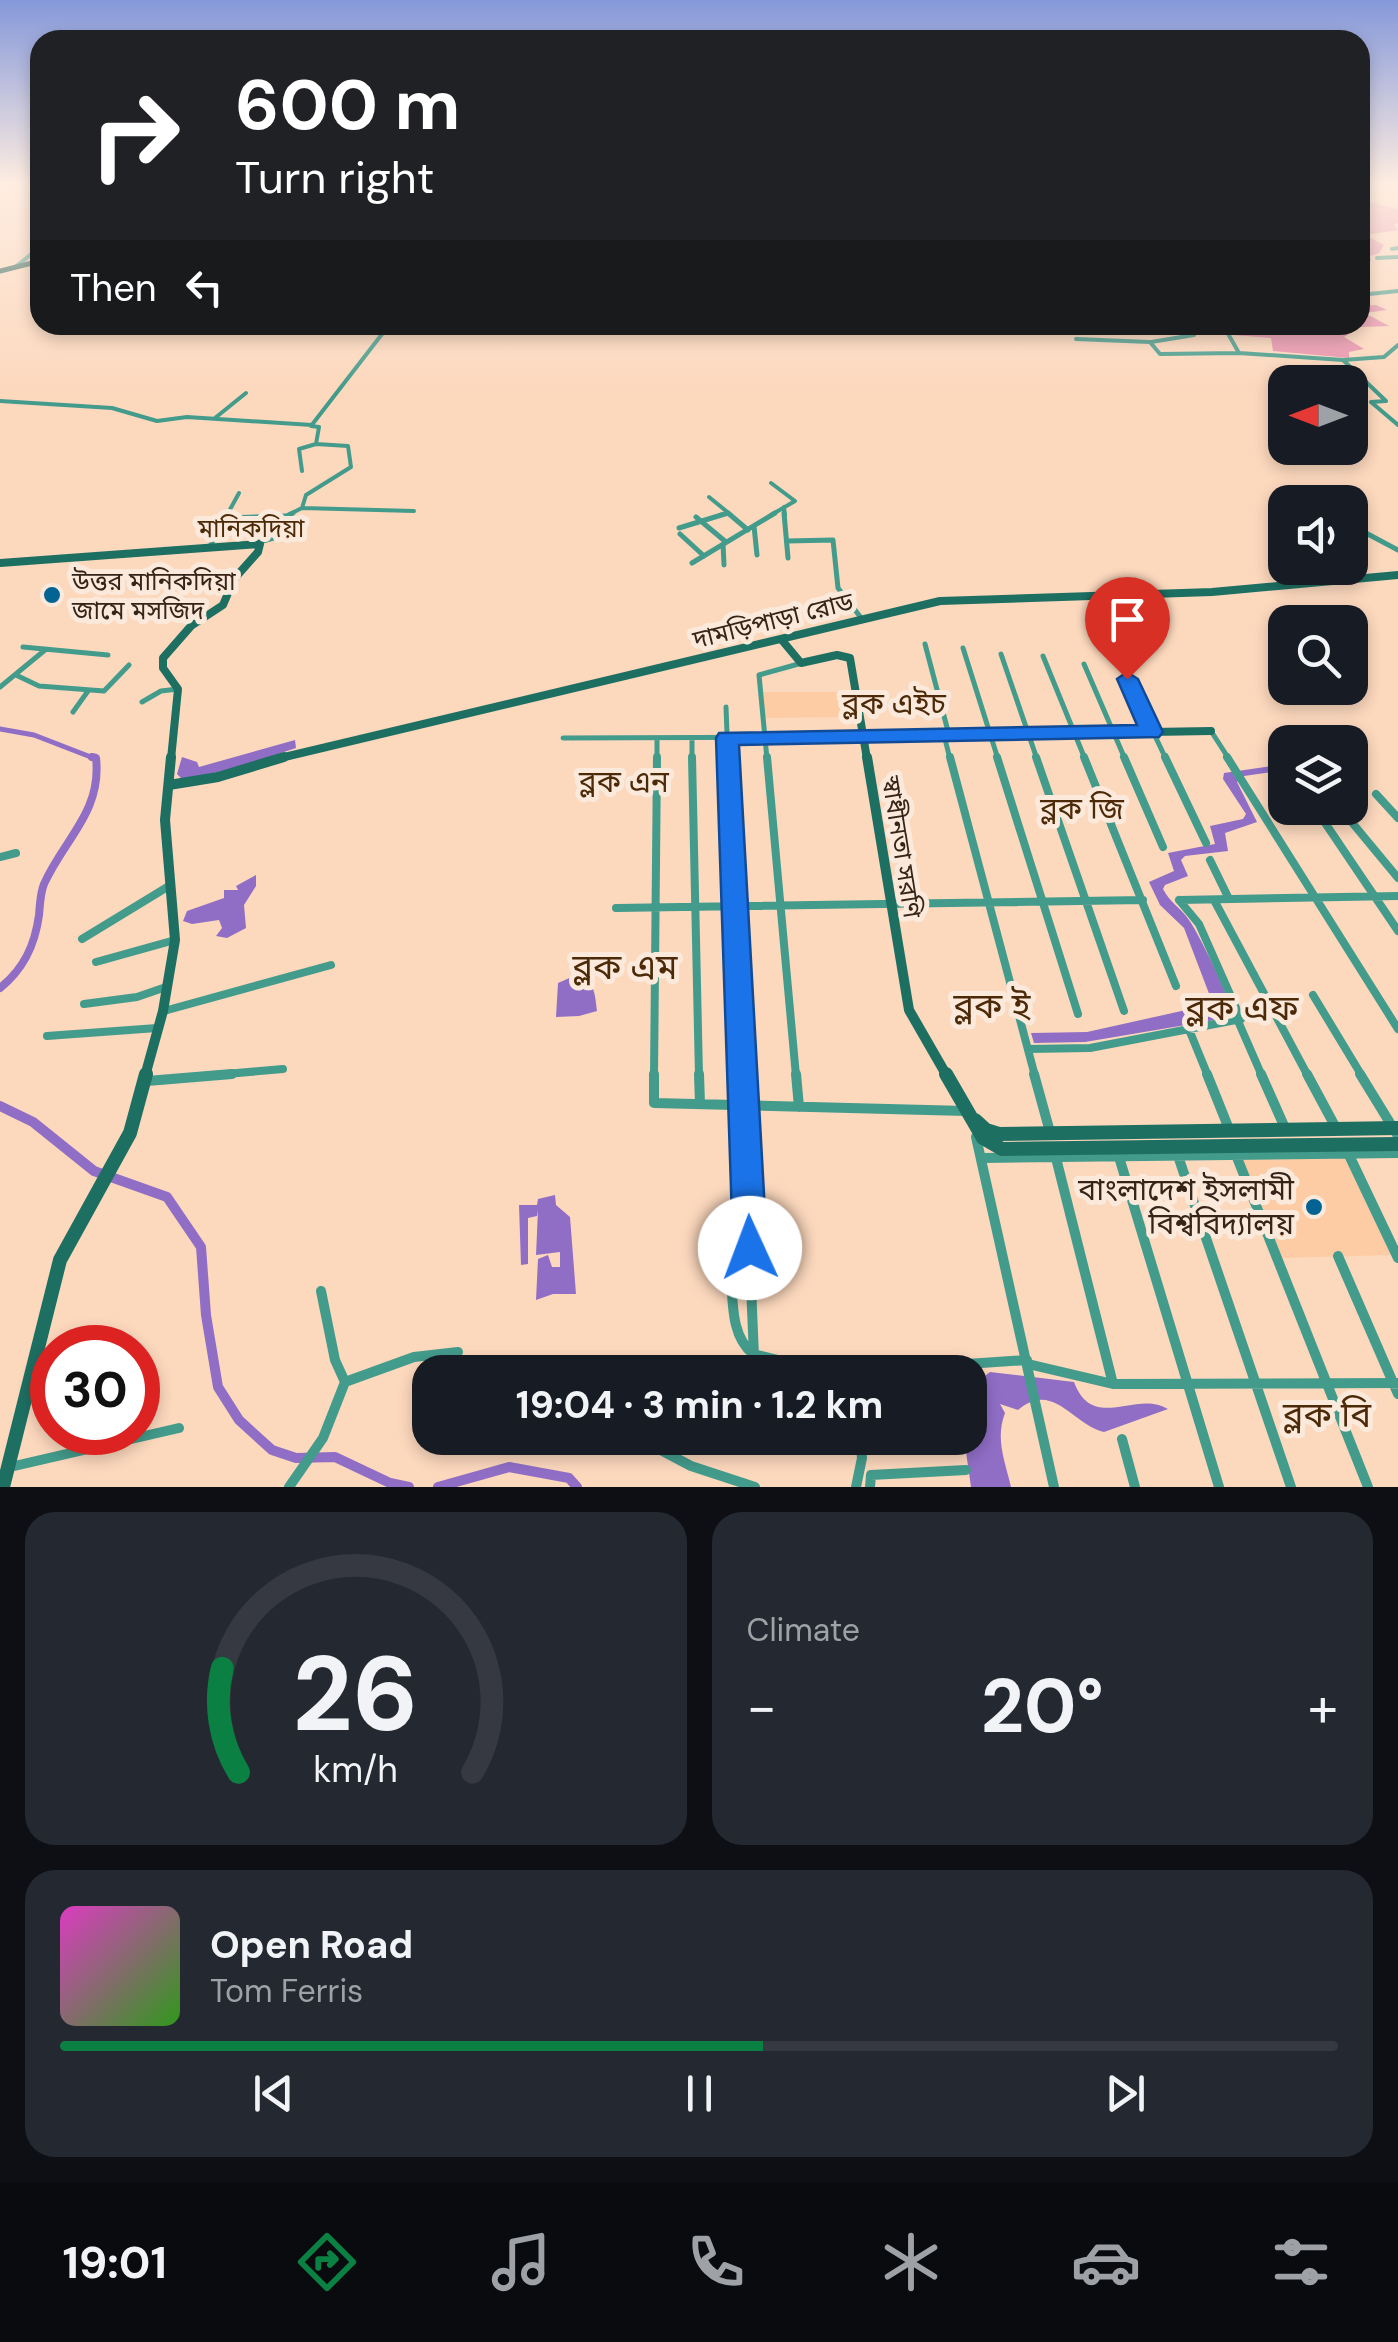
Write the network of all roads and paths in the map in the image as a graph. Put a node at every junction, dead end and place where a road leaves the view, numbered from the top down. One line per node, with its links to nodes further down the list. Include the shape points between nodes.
1 (30, 256): 5 (street)
2 (1398, 257): 3 (street)
3 (1377, 258)
4 (30, 264): 5 (main road)
5 (14, 268): 6 (main road)
6 (0, 272)
7 (1398, 291): 8 (street)
8 (1370, 294)
9 (381, 335): 20 (street)
10 (1194, 335): 13 (street)
11 (1228, 335): 15 (street)
12 (1076, 339): 13 (street)
13 (1150, 342): 15 (street, via 1160,354)
14 (1398, 345): 16 (street, via 1378,358)
15 (1239, 352): 16 (street)
16 (1343, 360): 21 (street, via 1373,385 1386,401 1371,402)
17 (246, 393): 19 (street)
18 (0, 401): 19 (street, via 112,408 157,421)
19 (214, 419): 20 (street)
20 (312, 425): 22 (street, via 319,427)
21 (1398, 425)
22 (316, 444): 23 (street, via 299,449); 27 (street, via 348,446 351,466 306,495)
23 (302, 471)
24 (771, 482): 28 (street, via 795,501)
25 (239, 492): 32 (street)
26 (709, 498): 30 (street)
27 (302, 508): 29 (street); 31 (street)
28 (784, 508): 34 (street); 36 (street)
29 (414, 511)
30 (728, 513): 33 (street); 34 (street)
31 (286, 516): 32 (street); 37 (street, via 282,535)
32 (225, 518): 39 (street)
33 (699, 519): 38 (street); 42 (street, via 680,531)
34 (751, 528): 38 (street); 41 (street)
35 (1368, 534): 40 (street)
36 (787, 541): 43 (street); 48 (street, via 833,540 838,588)
37 (259, 542): 39 (street); 63 (street, via 223,606 192,626 164,658 163,668)
38 (725, 543): 42 (street); 46 (street)
39 (208, 549): 44 (street)
40 (1398, 550)
41 (756, 554)
42 (704, 556): 45 (street)
43 (788, 558)
44 (0, 563)
45 (692, 563)
46 (724, 565)
47 (1398, 574): 48 (street, দামড়িপাড়া রোড, via 1212,592 954,600)
48 (862, 619): 49 (street, দামড়িপাড়া রোড)
49 (781, 640): 58 (street); 81 (street, দামড়িপাড়া রোড)
50 (925, 644): 74 (street)
51 (23, 648): 53 (street)
52 (963, 648): 72 (street)
53 (46, 649): 56 (street); 61 (street)
54 (1115, 652): 70 (street)
55 (1000, 654): 73 (street)
56 (108, 655)
57 (1043, 656): 71 (street)
58 (802, 663): 75 (street, স্বাধীনতা সরণি, via 849,656); 80 (street, via 759,675)
59 (1084, 664): 69 (street)
60 (129, 665): 64 (street, via 104,691)
61 (18, 676): 62 (street); 64 (street, via 38,686)
62 (0, 687)
63 (178, 689): 65 (street); 81 (street)
64 (88, 691): 67 (street)
65 (142, 702)
66 (726, 707): 79 (street)
67 (73, 712)
68 (1211, 731): 70 (street); 95 (street)
69 (1115, 732): 70 (street); 71 (street); 87 (street)
70 (1152, 732): 86 (street)
71 (1074, 733): 73 (street); 96 (street)
72 (989, 734): 73 (street); 74 (street); 101 (street)
73 (1028, 734): 99 (street)
74 (947, 735): 75 (street); 100 (street)
75 (863, 737): 80 (street); 102 (street, স্বাধীনতা সরণি)
76 (563, 738): 77 (street)
77 (657, 738): 78 (street); 106 (street)
78 (692, 738): 79 (street); 104 (street)
79 (727, 738): 80 (street); 105 (street)
80 (765, 738): 103 (street)
81 (169, 785): 92 (street)
82 (1376, 794): 83 (street)
83 (1398, 818)
84 (1326, 825): 94 (street)
85 (1354, 825): 91 (street)
86 (1206, 843)
87 (1162, 846)
88 (16, 854): 89 (street)
89 (0, 857)
90 (1210, 860): 98 (street)
91 (1398, 878)
92 (170, 886): 109 (street); 110 (street)
93 (1398, 896): 94 (street)
94 (1375, 897): 95 (street); 108 (street)
95 (1316, 898): 98 (street); 123 (street)
96 (1143, 900): 99 (street); 114 (street)
97 (1214, 900): 98 (street); 120 (street, via 1179,900 1199,924); 132 (street)
98 (1230, 900)
99 (1087, 901): 101 (street); 118 (street)
100 (989, 902): 101 (street); 102 (street); 125 (street)
101 (1043, 902): 119 (street)
102 (891, 904): 103 (street); 131 (street, স্বাধীনতা সরণি, via 912,1019)
103 (780, 905): 105 (street); 130 (street)
104 (696, 906): 105 (street); 106 (street); 128 (street)
105 (736, 906): 129 (street)
106 (655, 907): 107 (street); 128 (street, via 654,1103)
107 (616, 908)
108 (1398, 930)
109 (82, 939)
110 (175, 940): 111 (street); 113 (street)
111 (96, 962)
112 (331, 965): 117 (street)
113 (167, 986): 116 (street); 117 (street)
114 (1176, 986)
115 (1313, 995): 135 (street)
116 (84, 1004)
117 (163, 1011): 122 (street)
118 (1124, 1011)
119 (1078, 1014)
120 (1238, 1022): 121 (street); 133 (street)
121 (1188, 1027): 125 (street, via 1090,1048); 134 (street)
122 (159, 1028): 124 (street); 127 (street)
123 (1398, 1029)
124 (47, 1036)
125 (1028, 1049): 136 (street)
126 (283, 1069): 127 (street)
127 (146, 1082): 166 (street, via 122,1152 60,1260)
128 (700, 1104): 129 (street)
129 (746, 1106): 130 (street); 153 (street)
130 (800, 1107): 131 (street)
131 (966, 1111): 137 (street, via 986,1130); 139 (street, via 983,1138); 142 (street)
132 (1337, 1128): 133 (street); 135 (street); 140 (street)
133 (1286, 1129): 134 (street)
134 (1229, 1130): 136 (street)
135 (1397, 1130)
136 (1051, 1133): 137 (street)
137 (1002, 1134): 139 (street)
138 (1398, 1144): 140 (street)
139 (1004, 1148): 140 (street); 142 (street)
140 (1346, 1149): 141 (street); 143 (street); 148 (street)
141 (1398, 1153)
142 (982, 1154): 146 (street); 154 (street)
143 (1236, 1155): 144 (street); 157 (street)
144 (1178, 1156): 145 (street); 160 (street)
145 (1120, 1157): 146 (street); 159 (street)
146 (1056, 1158): 158 (street)
147 (1338, 1256): 161 (street)
148 (1398, 1258)
149 (731, 1277): 152 (street, via 737,1336)
150 (321, 1292): 156 (street)
151 (458, 1352): 156 (street, via 414,1357)
152 (753, 1355)
153 (754, 1355)
154 (1028, 1364): 155 (street); 158 (street); 173 (street)
155 (987, 1366)
156 (345, 1382): 169 (street, via 308,1469)
157 (1326, 1383): 160 (street); 161 (street); 177 (street)
158 (1113, 1384): 159 (street)
159 (1187, 1384): 160 (street); 175 (street)
160 (1255, 1384): 176 (street)
161 (1396, 1386)
162 (179, 1428): 166 (street)
163 (1122, 1439): 174 (street)
164 (670, 1455): 170 (street)
165 (862, 1455): 171 (street)
166 (9, 1467): 168 (street)
167 (966, 1470): 172 (street, via 871,1475)
168 (4, 1487)
169 (289, 1487)
170 (755, 1487)
171 (856, 1487)
172 (870, 1487)
173 (1054, 1487)
174 (1134, 1487)
175 (1219, 1487)
176 (1291, 1487)
177 (1368, 1487)

